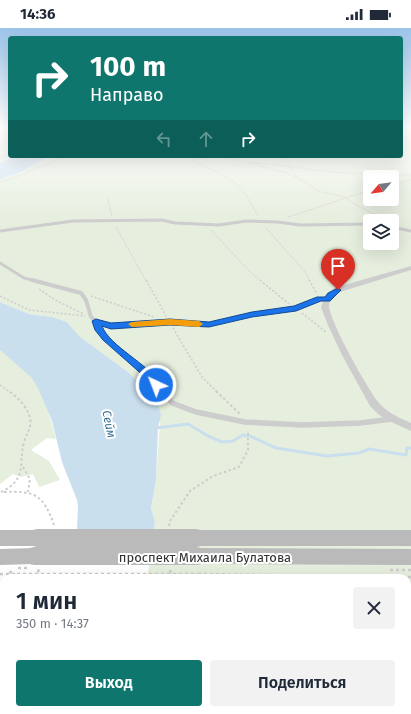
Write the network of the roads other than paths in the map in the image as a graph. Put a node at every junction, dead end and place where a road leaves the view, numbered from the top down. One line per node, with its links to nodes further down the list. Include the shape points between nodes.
1 (363, 224): 3 (lane, via 300,225 246,221 219,225 162,220 113,220 58,222)
2 (399, 228): 4 (lane)
3 (0, 231)
4 (411, 231)
5 (0, 263): 8 (lane, via 24,278 81,293 91,317)
6 (411, 268): 7 (street, via 338,290)
7 (327, 300): 8 (lane, via 320,299 296,308 252,314 209,324 170,322 111,326); 9 (street, via 327,314 371,402)
8 (96, 321): 9 (lane, via 106,338 149,376 172,403 196,412 245,422 302,425)
9 (392, 419): 10 (street)
10 (411, 427)
11 (0, 538): 12 (street, проспект Михаила Булатова, bridge)
12 (411, 538)
13 (0, 557): 14 (street, проспект Михаила Булатова, bridge)
14 (411, 558)

